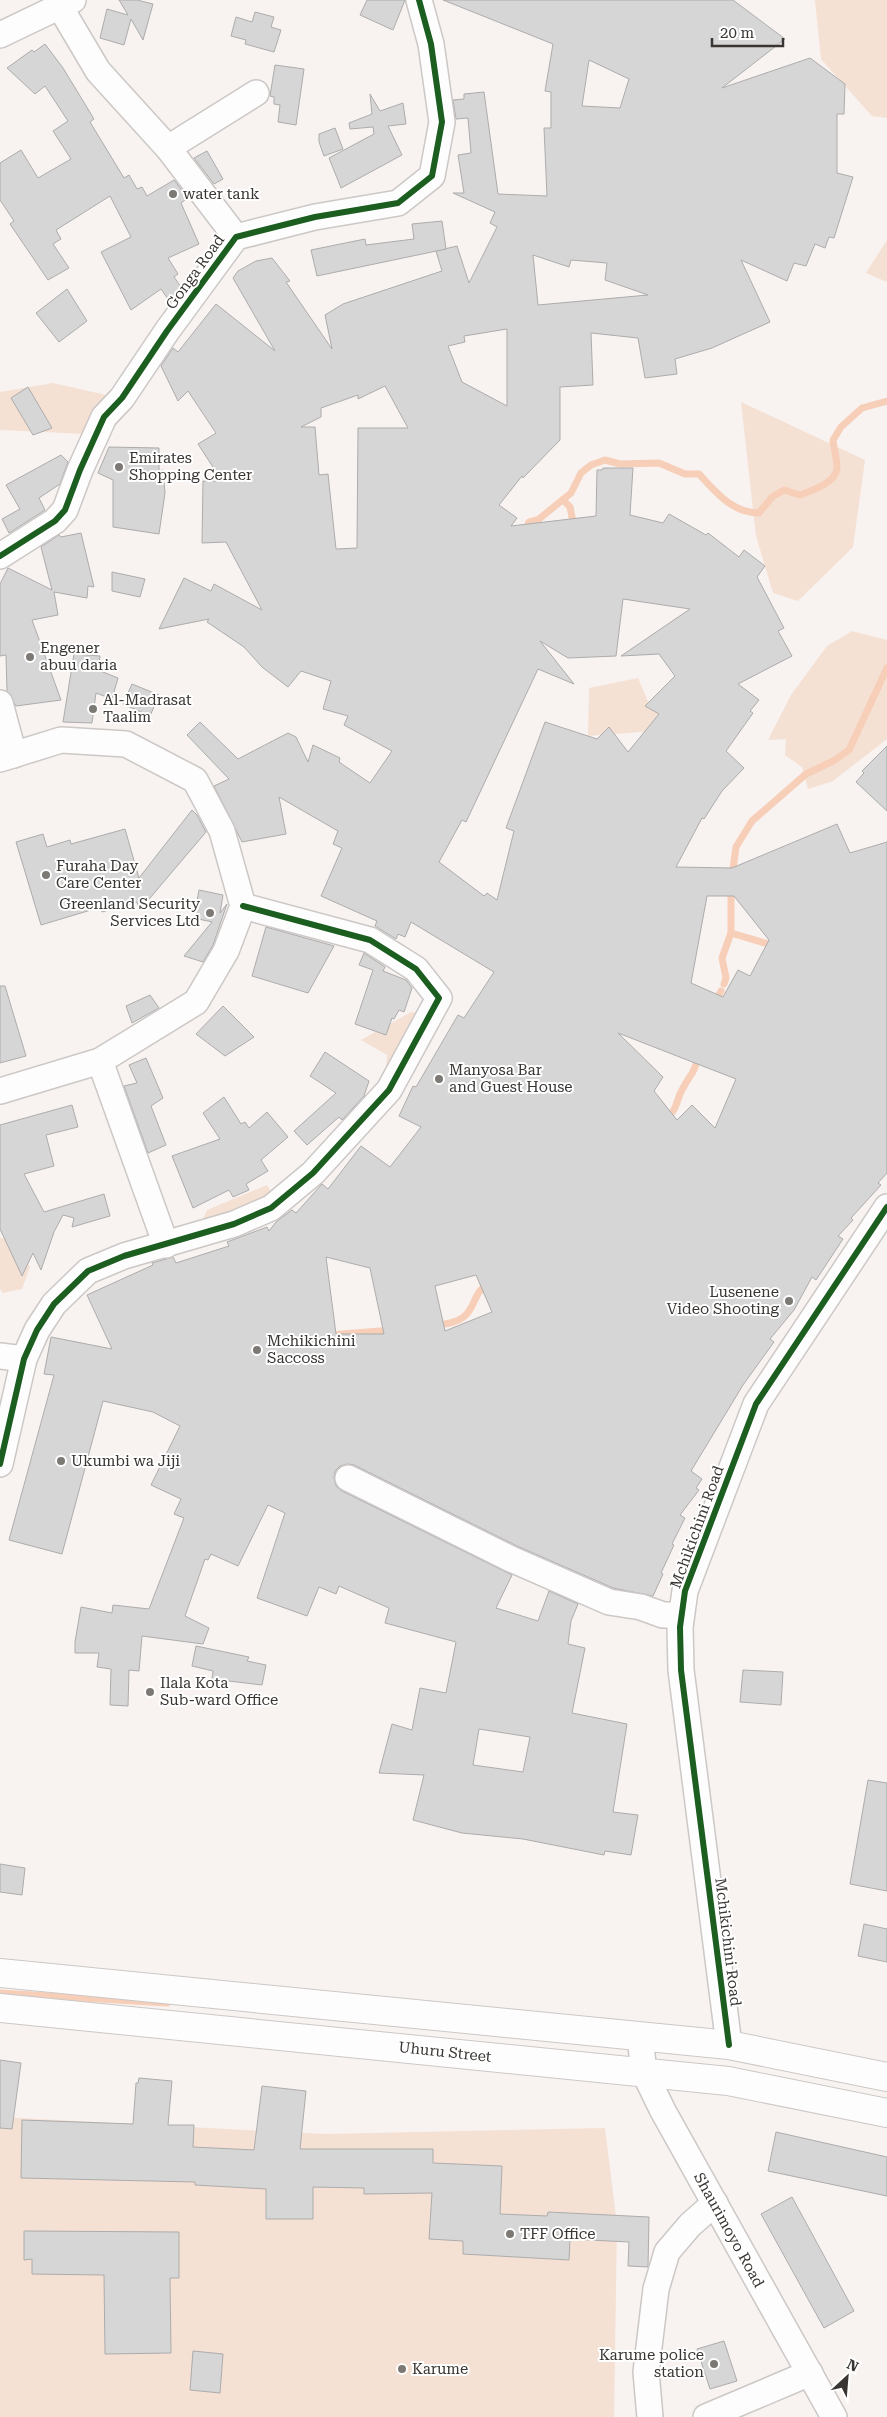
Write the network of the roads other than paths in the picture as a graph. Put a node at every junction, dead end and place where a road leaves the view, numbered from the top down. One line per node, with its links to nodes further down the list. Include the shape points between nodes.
1 (419, 0): 6 (street, Gonga Road, via 431,44 442,122 432,176 398,203 315,216)
2 (63, 3): 3 (street); 5 (street, via 98,71)
3 (0, 34)
4 (256, 94): 5 (street)
5 (168, 148): 6 (street)
6 (236, 237): 7 (street, Gonga Road, via 122,398 104,417 66,510 55,521)
7 (0, 556)
8 (0, 703): 9 (street)
9 (7, 757): 10 (street, via 61,740 126,744 195,780 222,831)
10 (244, 906): 11 (street, via 226,951 196,1002); 14 (street, via 370,940 416,969 439,998 389,1090 313,1173 271,1208 234,1224)
11 (100, 1061): 12 (street); 14 (street)
12 (0, 1092)
13 (887, 1207): 19 (street, Mchikichini Road, via 756,1404 685,1591)
14 (166, 1245): 16 (street, via 124,1256 88,1271 54,1304)
15 (0, 1356): 16 (street)
16 (24, 1359): 17 (street)
17 (0, 1464)
18 (348, 1478): 19 (street, via 511,1559 609,1602)
19 (682, 1615): 23 (street, Mchikichini Road, via 681,1670)
20 (0, 1974): 22 (main road)
21 (0, 2008): 24 (main road, Uhuru Street)
22 (640, 2037): 23 (main road); 24 (street, Shaurimoyo Road)
23 (729, 2045): 25 (main road)
24 (644, 2072): 26 (main road, Uhuru Street, via 728,2081); 27 (street, Shaurimoyo Road)
25 (887, 2077)
26 (887, 2113)
27 (715, 2203): 28 (street, Shaurimoyo Road); 29 (street, via 690,2224 667,2252 656,2289 646,2372)
28 (810, 2373): 30 (street); 31 (street, Shaurimoyo Road)
29 (650, 2417)
30 (706, 2417)
31 (834, 2417)

